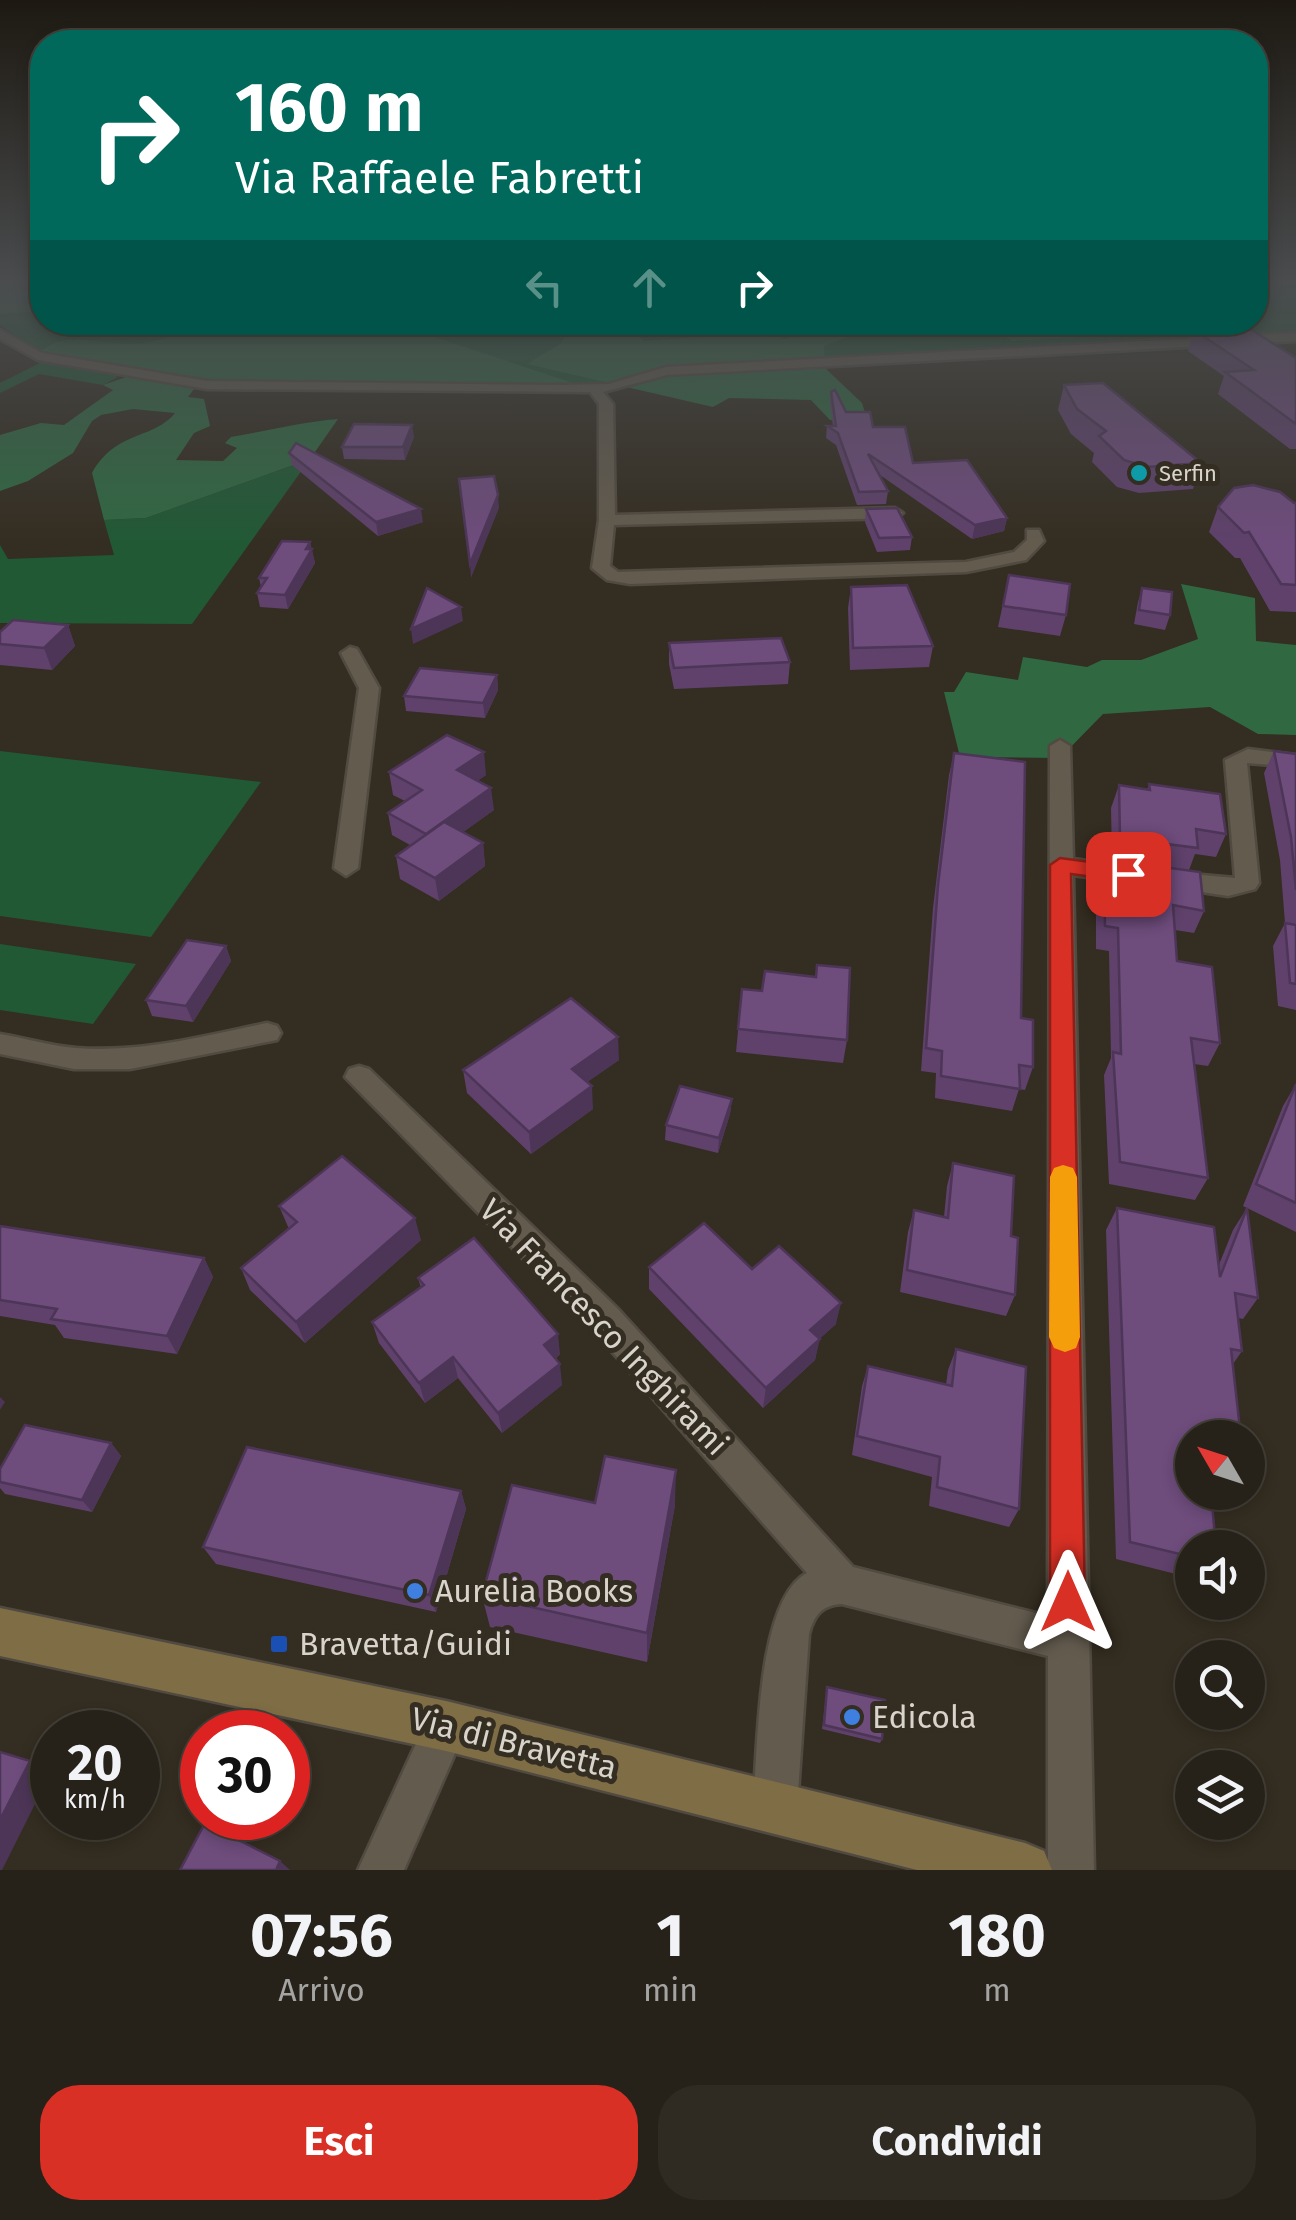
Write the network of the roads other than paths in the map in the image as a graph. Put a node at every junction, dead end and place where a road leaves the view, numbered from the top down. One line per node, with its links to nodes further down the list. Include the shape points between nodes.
1 (115, 369): 3 (street, via 207,385)
2 (698, 369): 3 (street)
3 (594, 389): 5 (street, via 606,404)
4 (895, 514): 5 (street)
5 (607, 520): 6 (street, via 601,568 630,578 966,567 1026,553 1036,540)
6 (1033, 532)
7 (350, 653): 11 (street, via 369,688)
8 (1060, 746): 10 (street)
9 (1296, 761): 10 (street, via 1248,754 1236,760 1249,879 1243,886)
10 (1060, 865): 17 (street)
11 (346, 868)
12 (267, 1033): 13 (street, via 131,1059 84,1059)
13 (0, 1044)
14 (359, 1077): 15 (street, Via Francesco Inghirami, via 605,1319)
15 (842, 1584): 17 (street); 19 (street, via 806,1594 792,1622)
16 (0, 1632): 18 (main road, Via di Bravetta)
17 (1068, 1641): 22 (street)
18 (446, 1726): 19 (main road, Via di Bravetta); 20 (street)
19 (775, 1807): 21 (main road, Via di Bravetta)
20 (382, 1870)
21 (1026, 1870)
22 (1070, 1870)

